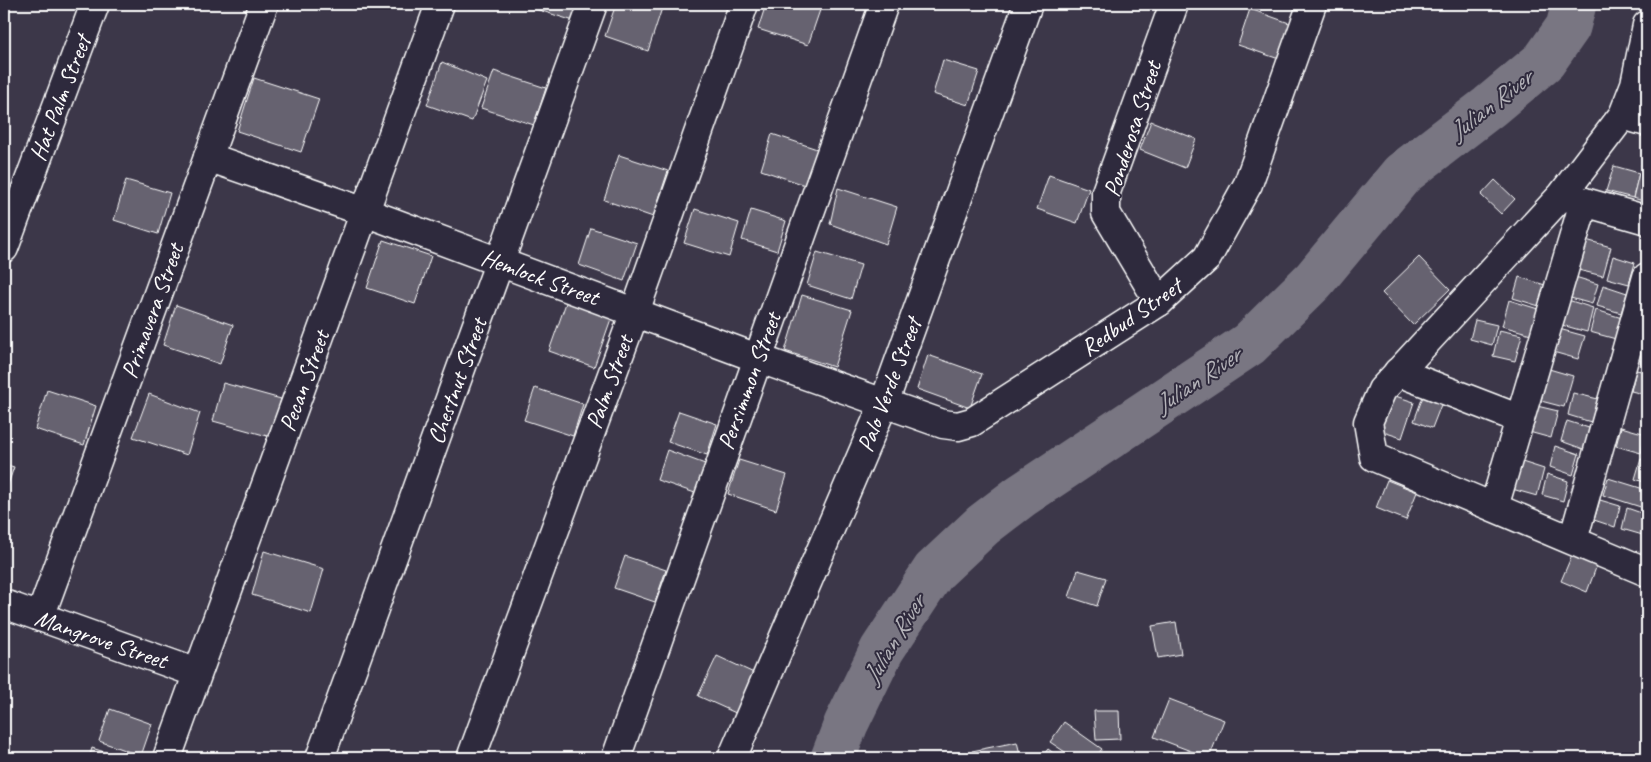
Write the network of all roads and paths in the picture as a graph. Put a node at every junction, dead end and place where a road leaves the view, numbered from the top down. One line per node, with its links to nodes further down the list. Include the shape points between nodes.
1 (95, 4): 16 (street, Hat Palm Street)
2 (264, 4): 12 (street, Primavera Street)
3 (440, 4): 14 (street, Pecan Street)
4 (593, 4): 17 (street, Chestnut Street)
5 (744, 4): 20 (street, Palm Street)
6 (884, 4): 21 (street, Persimmon Street)
7 (1028, 4): 23 (street, Palo Verde Street)
8 (1174, 4): 19 (street, Ponderosa Street, via 1106,192 1106,213)
9 (1312, 4): 19 (street, Redbud Street, via 1248,184 1207,258)
10 (1647, 25): 11 (street, via 1635,84)
11 (1635, 119): 13 (street)
12 (208, 157): 14 (street, Hemlock Street); 29 (street, Primavera Street)
13 (1573, 198): 15 (street); 22 (street); 24 (street)
14 (365, 212): 17 (street, Hemlock Street); 30 (street, Pecan Street)
15 (1647, 220)
16 (4, 248)
17 (500, 263): 20 (street, Hemlock Street); 32 (street, Chestnut Street)
18 (1647, 276): 26 (street)
19 (1159, 302): 23 (street, Redbud Street, via 972,422 958,426 943,424)
20 (634, 312): 21 (street, Hemlock Street); 33 (street, Palm Street)
21 (757, 358): 23 (street, Hemlock Street); 34 (street, Persimmon Street)
22 (1398, 372): 24 (street); 25 (street, via 1382,390 1368,422 1374,457)
23 (884, 403): 35 (street, Palo Verde Street)
24 (1520, 419): 25 (street)
25 (1494, 507): 26 (street)
26 (1573, 540): 27 (street)
27 (1647, 572)
28 (4, 604): 29 (street, Mangrove Street)
29 (40, 617): 30 (street, Mangrove Street)
30 (197, 673): 31 (street, Pecan Street)
31 (167, 758)
32 (320, 758)
33 (471, 758)
34 (616, 758)
35 (732, 758)

